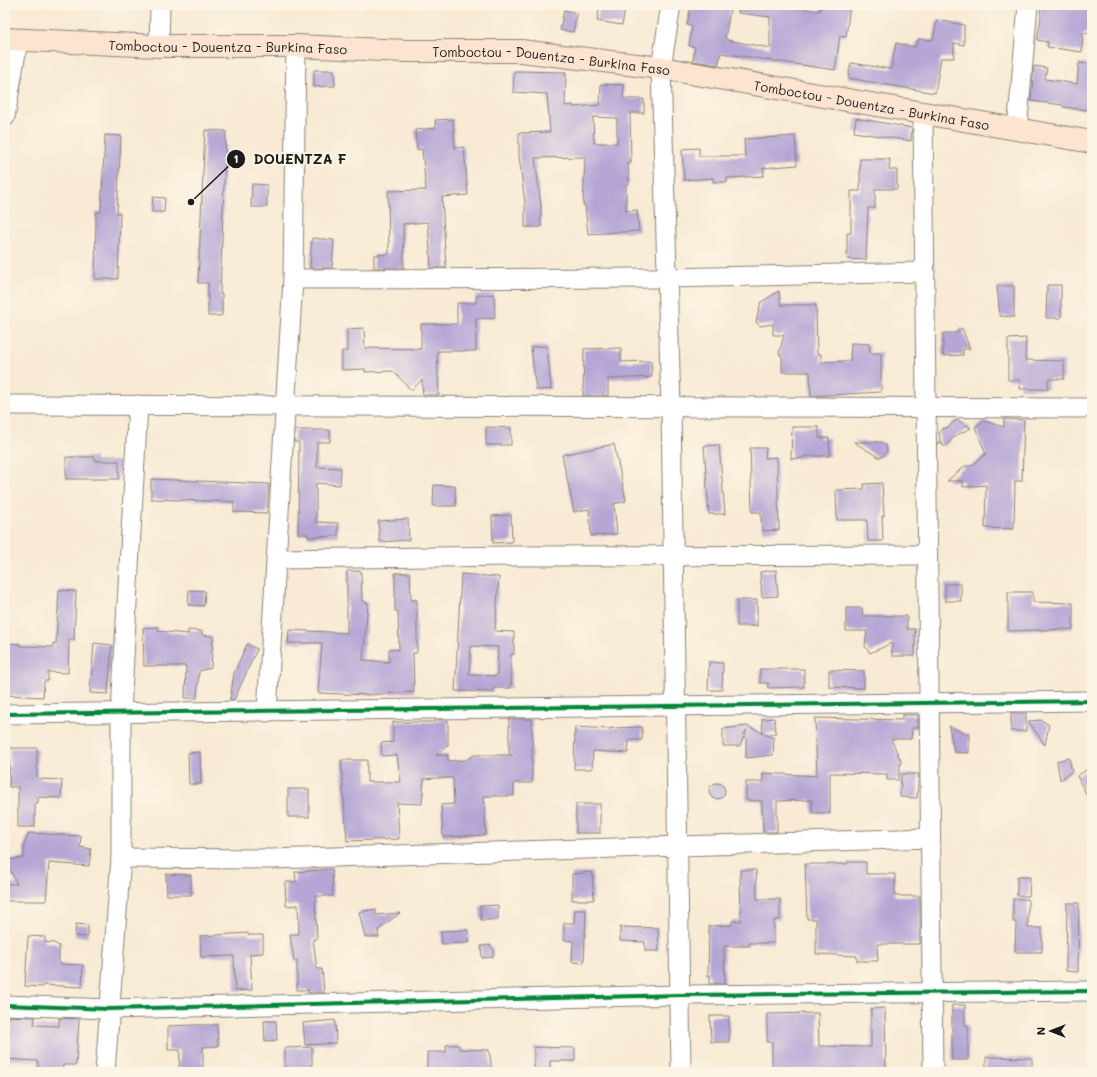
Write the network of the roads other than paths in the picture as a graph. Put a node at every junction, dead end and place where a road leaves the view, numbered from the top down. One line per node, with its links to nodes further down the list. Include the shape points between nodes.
1 (160, 5): 5 (street)
2 (671, 5): 7 (street)
3 (1028, 5): 10 (street)
4 (12, 40): 5 (main road, Tomboctou - Douentza - Burkina Faso); 9 (street)
5 (159, 46): 6 (main road, Tomboctou - Douentza - Burkina Faso)
6 (296, 46): 7 (main road, Tomboctou - Douentza - Burkina Faso, via 406,51 521,51); 14 (street)
7 (661, 68): 8 (main road, Tomboctou - Douentza - Burkina Faso); 13 (street)
8 (923, 114): 10 (main road, Tomboctou - Douentza - Burkina Faso); 12 (street)
9 (5, 117)
10 (1017, 130): 11 (main road, Tomboctou - Douentza - Burkina Faso)
11 (1092, 142)
12 (925, 272): 13 (street); 19 (street)
13 (667, 278): 14 (street); 18 (street)
14 (293, 279): 17 (street)
15 (5, 405): 16 (street)
16 (138, 405): 17 (street); 27 (street)
17 (285, 406): 18 (street); 23 (street)
18 (671, 407): 19 (street); 22 (street)
19 (926, 407): 20 (street); 21 (street)
20 (1092, 408)
21 (927, 555): 22 (street); 25 (street)
22 (673, 556): 23 (street); 26 (street)
23 (276, 559): 28 (street)
24 (1092, 701): 25 (street)
25 (929, 703): 26 (street); 30 (street)
26 (676, 706): 28 (street); 31 (street)
27 (121, 712): 28 (street); 29 (street); 32 (street)
28 (267, 712)
29 (5, 714)
30 (930, 838): 31 (street); 34 (street)
31 (678, 846): 32 (street, via 271,859); 35 (street)
32 (121, 858): 37 (street)
33 (1092, 991): 34 (street)
34 (932, 993): 35 (street); 40 (street)
35 (681, 995): 37 (street); 39 (street)
36 (5, 1005): 37 (street)
37 (109, 1009): 38 (street)
38 (104, 1072)
39 (681, 1072)
40 (933, 1072)

